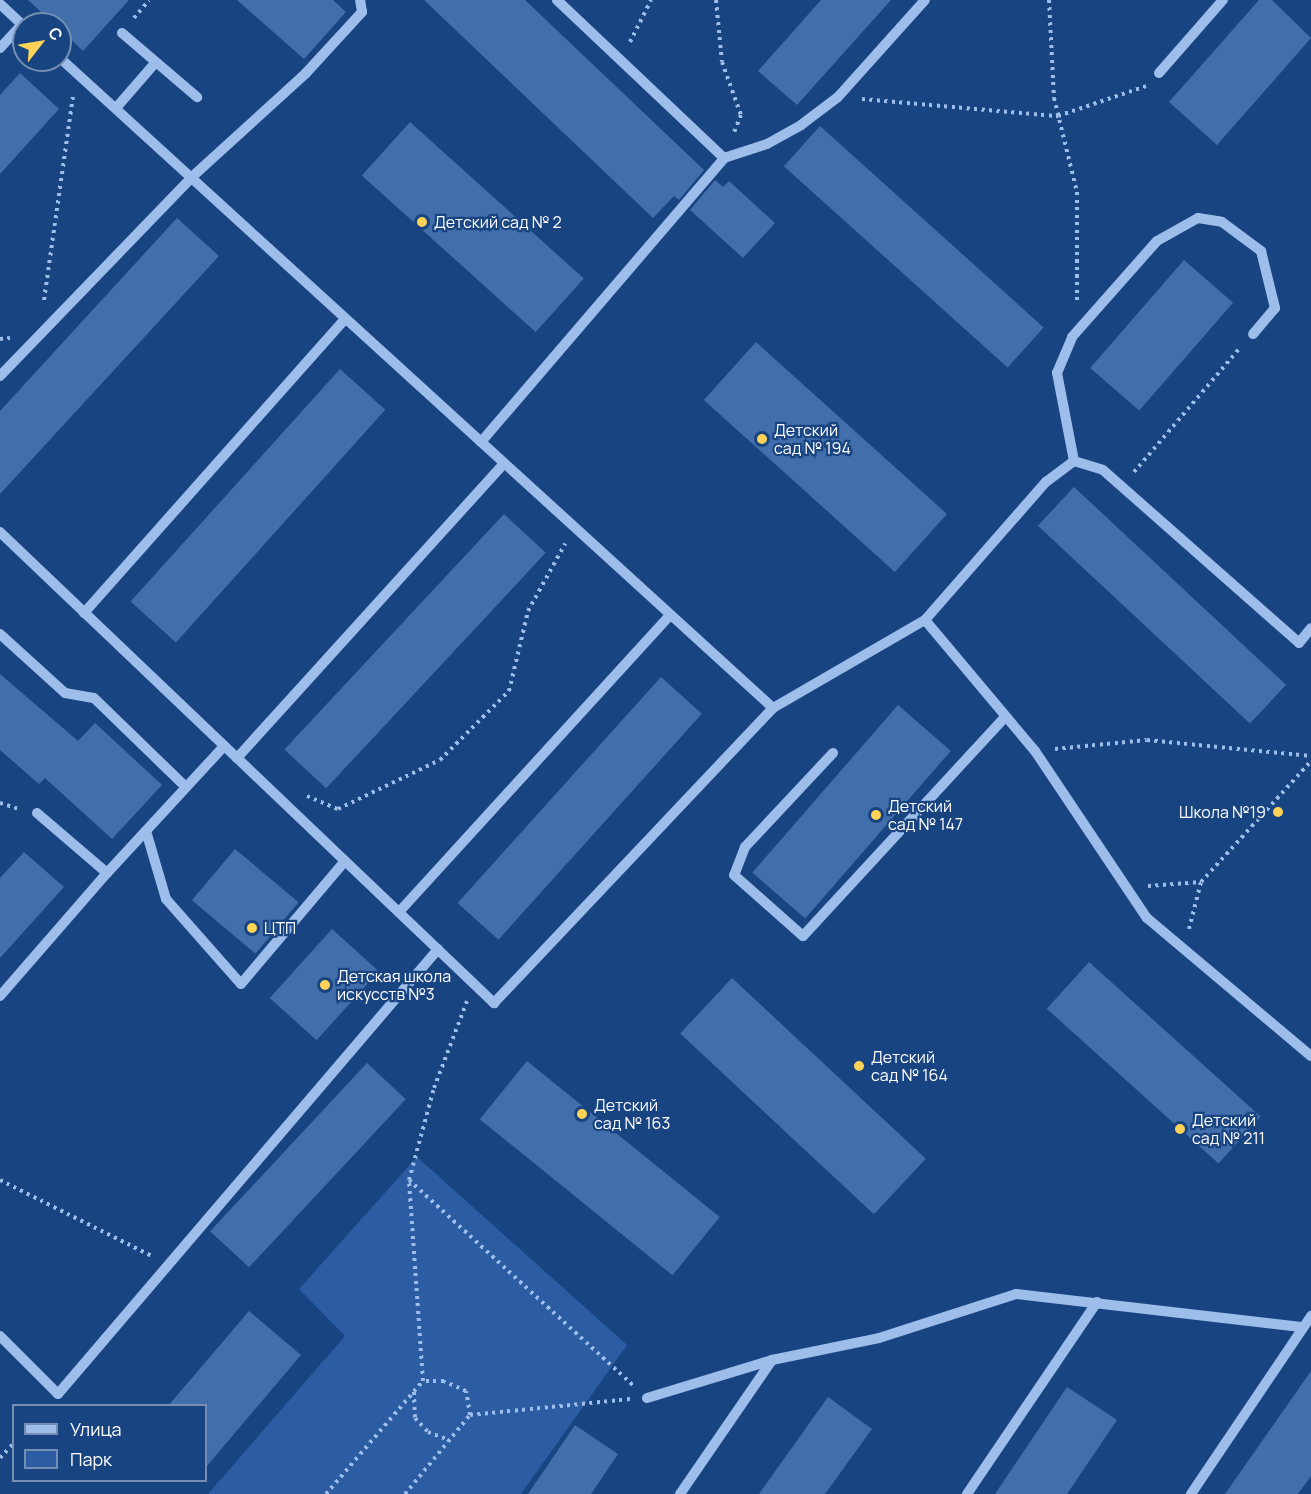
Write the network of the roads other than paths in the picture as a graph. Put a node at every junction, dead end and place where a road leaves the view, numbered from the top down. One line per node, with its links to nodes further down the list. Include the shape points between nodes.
1 (360, 0): 16 (lane, via 362,12 306,73)
2 (556, 0): 15 (lane)
3 (925, 0): 15 (lane, via 838,97 767,144)
4 (1223, 0): 12 (lane)
5 (0, 4): 6 (lane)
6 (12, 15)
7 (122, 33): 10 (lane)
8 (12, 36): 9 (lane)
9 (0, 48)
10 (155, 63): 13 (lane); 14 (lane)
11 (72, 68): 14 (lane)
12 (1159, 73)
13 (197, 97)
14 (116, 108): 16 (lane)
15 (724, 158): 20 (lane)
16 (193, 176): 17 (lane); 19 (lane)
17 (345, 319): 20 (lane); 24 (lane)
18 (1253, 334): 21 (lane, via 1275,308 1261,251 1222,222 1198,218 1157,241 1077,331 1058,373)
19 (0, 376)
20 (481, 442): 22 (lane)
21 (1074, 461): 26 (lane, via 1046,482); 27 (lane, via 1103,470 1299,643)
22 (504, 464): 25 (lane); 33 (lane)
23 (0, 532): 24 (lane)
24 (84, 613): 31 (lane)
25 (670, 615): 29 (lane); 39 (lane)
26 (925, 620): 29 (lane); 30 (lane)
27 (1311, 628)
28 (0, 634): 34 (lane, via 65,693 94,698)
29 (772, 708): 40 (lane, via 494,1003)
30 (1005, 717): 32 (lane, via 803,936 734,875 745,847); 42 (lane, via 1035,751 1147,918)
31 (224, 746): 33 (lane); 34 (lane)
32 (833, 753)
33 (237, 758): 37 (lane)
34 (186, 787): 36 (lane)
35 (37, 813): 38 (lane)
36 (146, 831): 37 (lane, via 166,899 241,984); 38 (lane)
37 (345, 861): 39 (lane)
38 (107, 873): 41 (lane)
39 (399, 912): 40 (lane)
40 (438, 950): 46 (lane, via 58,1394)
41 (0, 996)
42 (1311, 1056)
43 (1097, 1302): 45 (lane); 47 (lane, via 1016,1294 879,1338); 50 (lane)
44 (1311, 1316): 45 (lane)
45 (1303, 1327): 51 (lane)
46 (0, 1336)
47 (772, 1360): 48 (lane); 49 (lane)
48 (647, 1398)
49 (680, 1494)
50 (967, 1494)
51 (1191, 1494)

